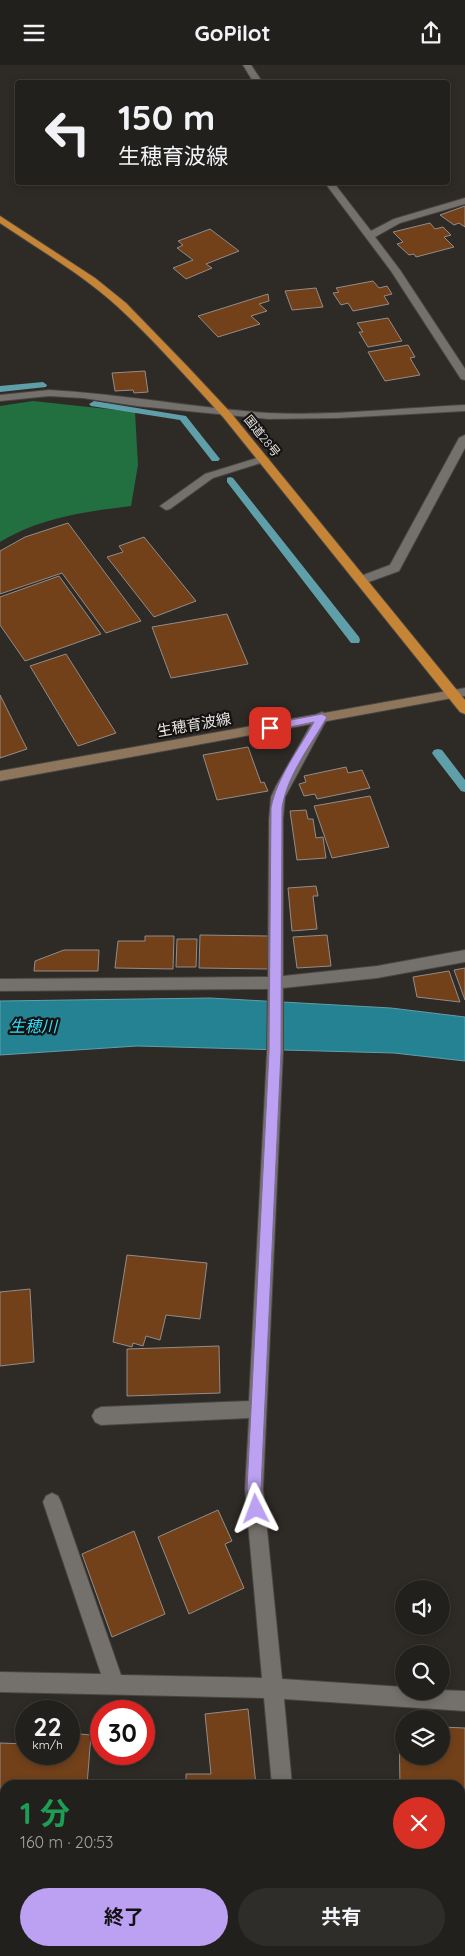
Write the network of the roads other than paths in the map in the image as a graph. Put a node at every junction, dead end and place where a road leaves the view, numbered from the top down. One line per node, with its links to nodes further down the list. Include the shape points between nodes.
1 (247, 65): 2 (street)
2 (257, 80)
3 (332, 185): 6 (street)
4 (465, 201): 6 (street, via 397,221)
5 (0, 219): 10 (highway, 国道28号, via 91,280 122,305)
6 (370, 236): 7 (street)
7 (465, 377)
8 (0, 398): 10 (street, via 49,393 83,395)
9 (465, 408): 10 (street, via 269,416)
10 (224, 412): 12 (highway, 国道28号)
11 (465, 438): 14 (street, via 395,569)
12 (263, 459): 13 (street, via 209,476); 14 (highway, 国道28号)
13 (166, 506)
14 (362, 580): 15 (highway, 国道28号)
15 (459, 693): 16 (highway, 国道28号); 17 (main road, 生穂育波線)
16 (465, 709)
17 (322, 717): 18 (main road, 生穂育波線); 21 (street, via 278,797)
18 (0, 776)
19 (465, 956): 21 (street)
20 (0, 985): 21 (street)
21 (275, 991): 22 (street)
22 (258, 1409): 23 (street); 27 (street, via 254,1489)
23 (101, 1415)
24 (52, 1502): 26 (street)
25 (0, 1682): 26 (street)
26 (114, 1684): 27 (street)
27 (272, 1688): 28 (street); 29 (street)
28 (465, 1701)
29 (281, 1780)

